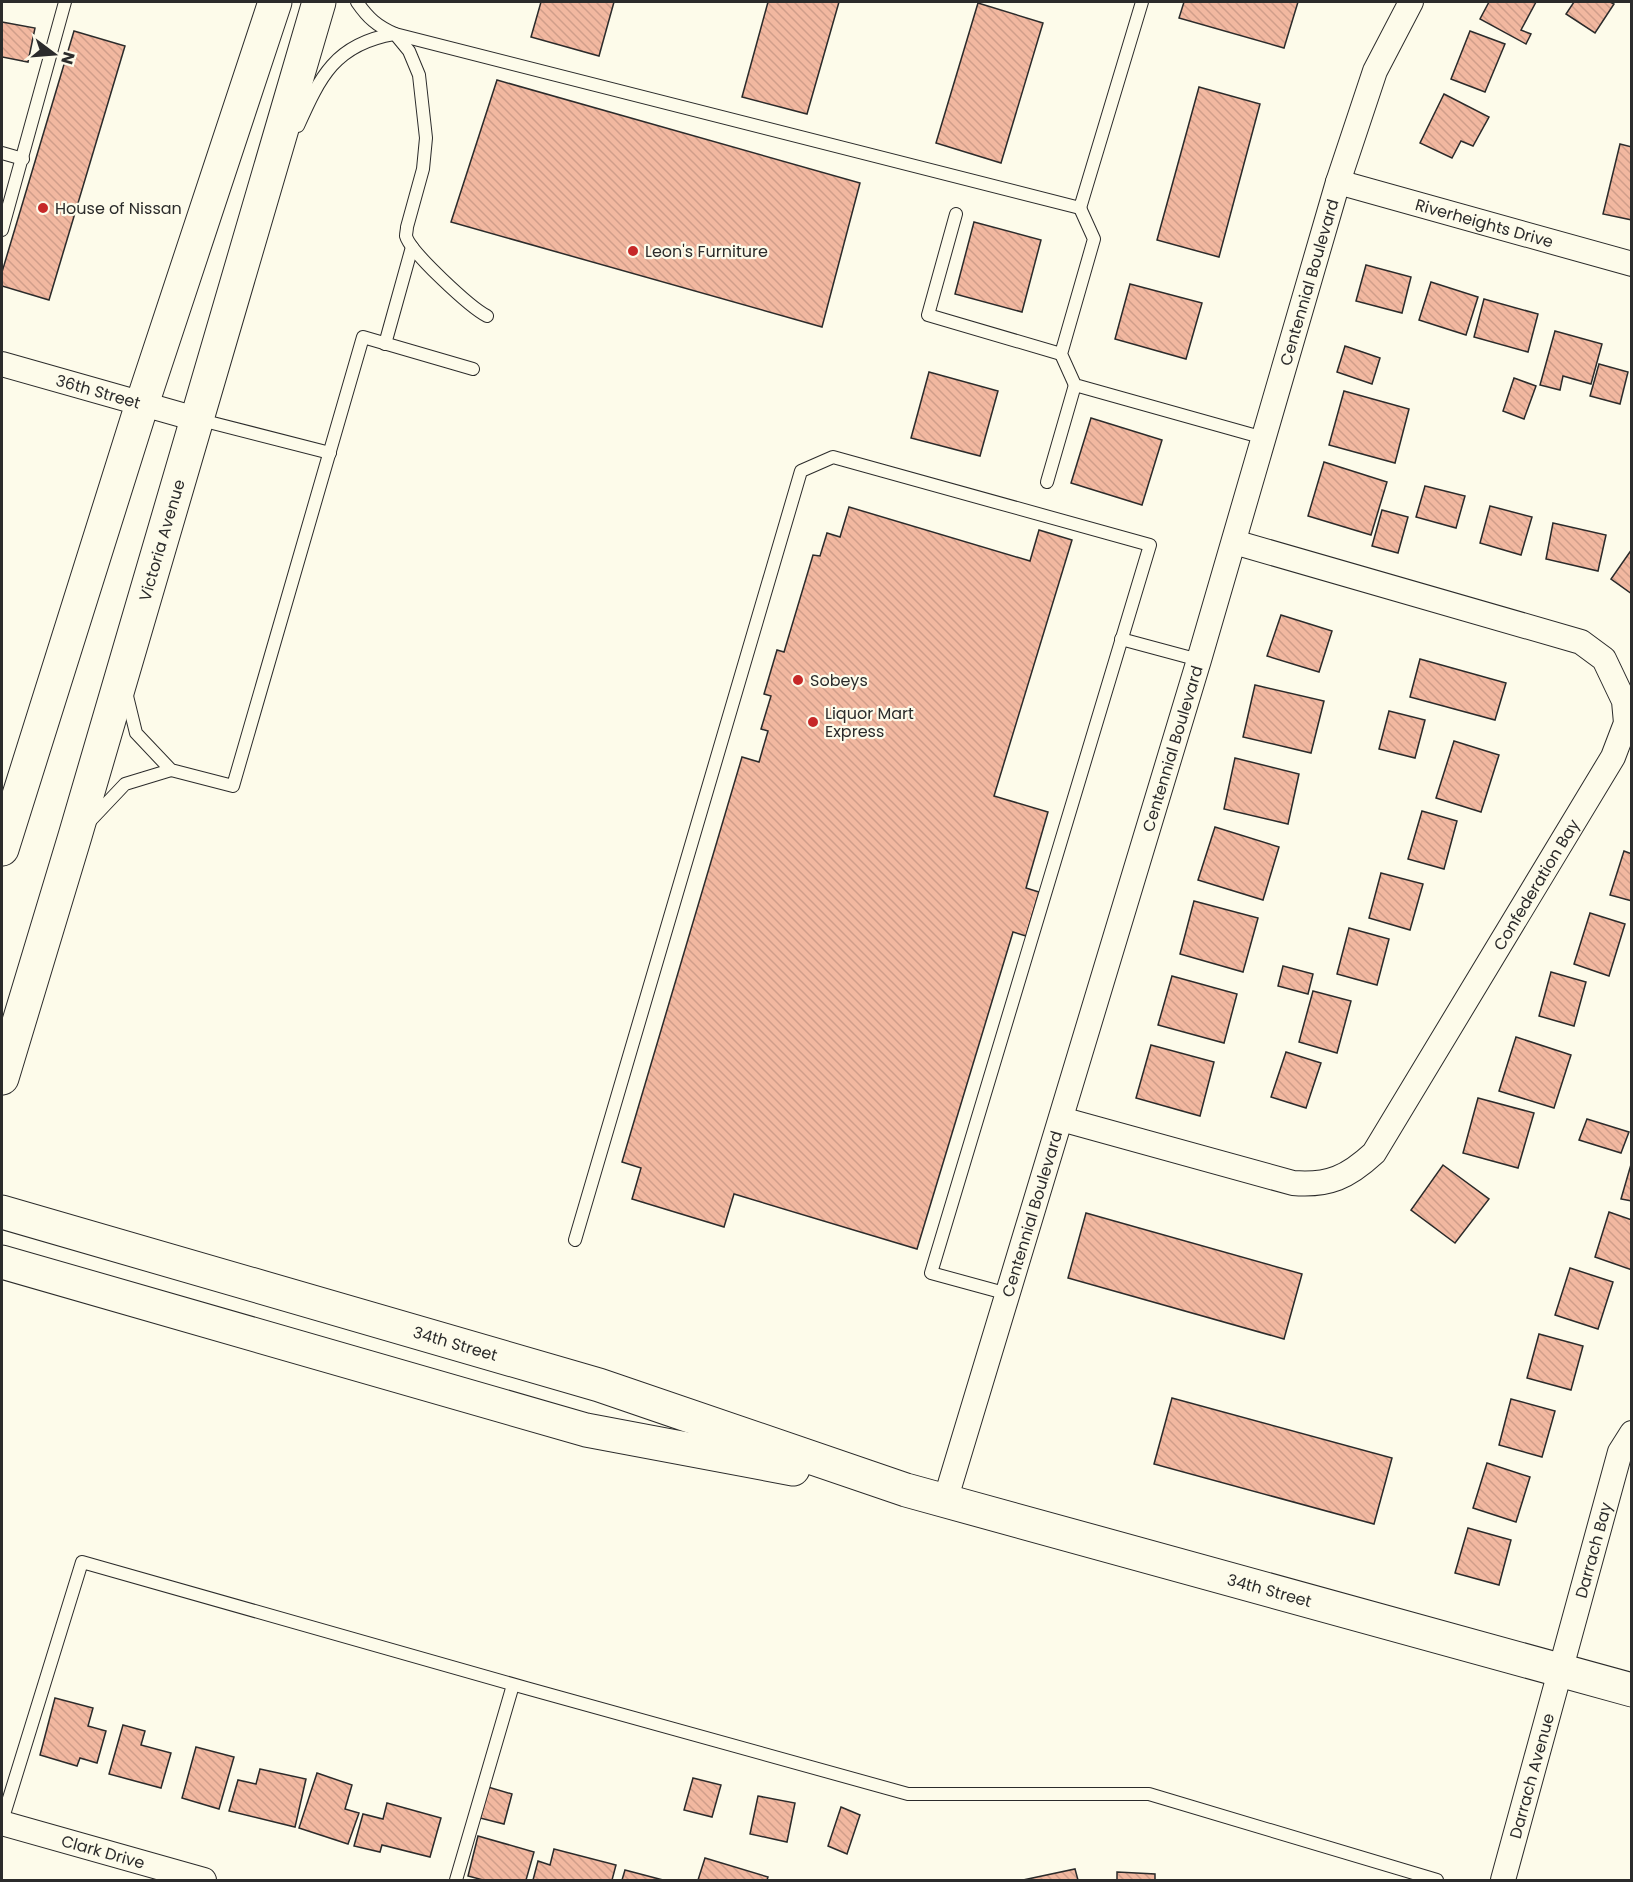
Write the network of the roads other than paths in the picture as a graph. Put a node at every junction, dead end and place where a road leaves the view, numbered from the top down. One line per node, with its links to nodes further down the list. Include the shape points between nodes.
1 (65, 2): 9 (lane)
2 (275, 2): 23 (street)
3 (319, 2): 13 (street, Victoria Avenue)
4 (357, 2): 7 (lane, via 373,22)
5 (1142, 2): 11 (lane)
6 (1411, 2): 10 (street, Centennial Boulevard, via 1375,71)
7 (395, 34): 11 (lane); 13 (lane, via 374,37 349,49 333,63 311,98); 15 (lane, via 409,51 419,75 424,106 423,169 406,236)
8 (2, 153): 9 (lane)
9 (23, 159): 14 (lane)
10 (1338, 182): 16 (street, Riverheights Drive); 25 (street, Centennial Boulevard)
11 (1080, 208): 19 (lane, via 1094,239)
12 (956, 214): 19 (lane, via 928,315)
13 (253, 227): 24 (street, Victoria Avenue)
14 (2, 230)
15 (412, 247): 17 (lane, via 465,300); 18 (lane)
16 (1632, 264)
17 (487, 316)
18 (385, 344): 21 (lane); 26 (lane, via 363,338)
19 (1061, 354): 22 (lane)
20 (2, 364): 23 (street, 36th Street)
21 (473, 369)
22 (1075, 385): 25 (lane); 27 (lane)
23 (142, 404): 24 (street, 36th Street); 33 (street)
24 (196, 419): 26 (lane); 31 (street, Victoria Avenue)
25 (1264, 438): 28 (street, Centennial Boulevard)
26 (330, 453): 32 (lane, via 232,786)
27 (1047, 482)
28 (1234, 542): 30 (street, Centennial Boulevard); 38 (street, Confederation Bay, via 1581,642 1604,659 1624,701 1626,723 1613,757 1381,1143 1356,1169 1333,1181 1314,1185 1293,1183)
29 (1122, 639): 30 (lane); 40 (lane, via 1150,546 834,457 801,471); 42 (lane, via 931,1273)
30 (1199, 660): 38 (street, Centennial Boulevard)
31 (122, 676): 32 (lane, via 136,733); 34 (street, Victoria Avenue)
32 (171, 770): 34 (lane, via 125,784)
33 (15, 808): 35 (street); 36 (street)
34 (75, 836): 37 (street, Victoria Avenue)
35 (2, 849)
36 (2, 876)
37 (2, 1078)
38 (1061, 1119): 42 (street, Centennial Boulevard)
39 (2, 1212): 43 (street, 34th Street)
40 (575, 1240)
41 (2, 1262): 44 (street, 34th Street)
42 (1008, 1294): 47 (street, Centennial Boulevard)
43 (540, 1368): 44 (street); 46 (street, 34th Street)
44 (527, 1413): 46 (street, 34th Street, via 586,1430)
45 (1632, 1433): 48 (street, Darrach Bay, via 1620,1452)
46 (906, 1490): 47 (street, 34th Street)
47 (945, 1501): 48 (street, 34th Street)
48 (1561, 1671): 50 (street, 34th Street); 55 (street, Darrach Avenue)
49 (513, 1685): 51 (lane, via 82,1562); 53 (lane); 54 (lane, via 908,1794 1149,1794)
50 (1632, 1690)
51 (2, 1822): 52 (street, Clark Drive)
52 (204, 1881)
53 (456, 1881)
54 (1437, 1881)
55 (1503, 1881)

